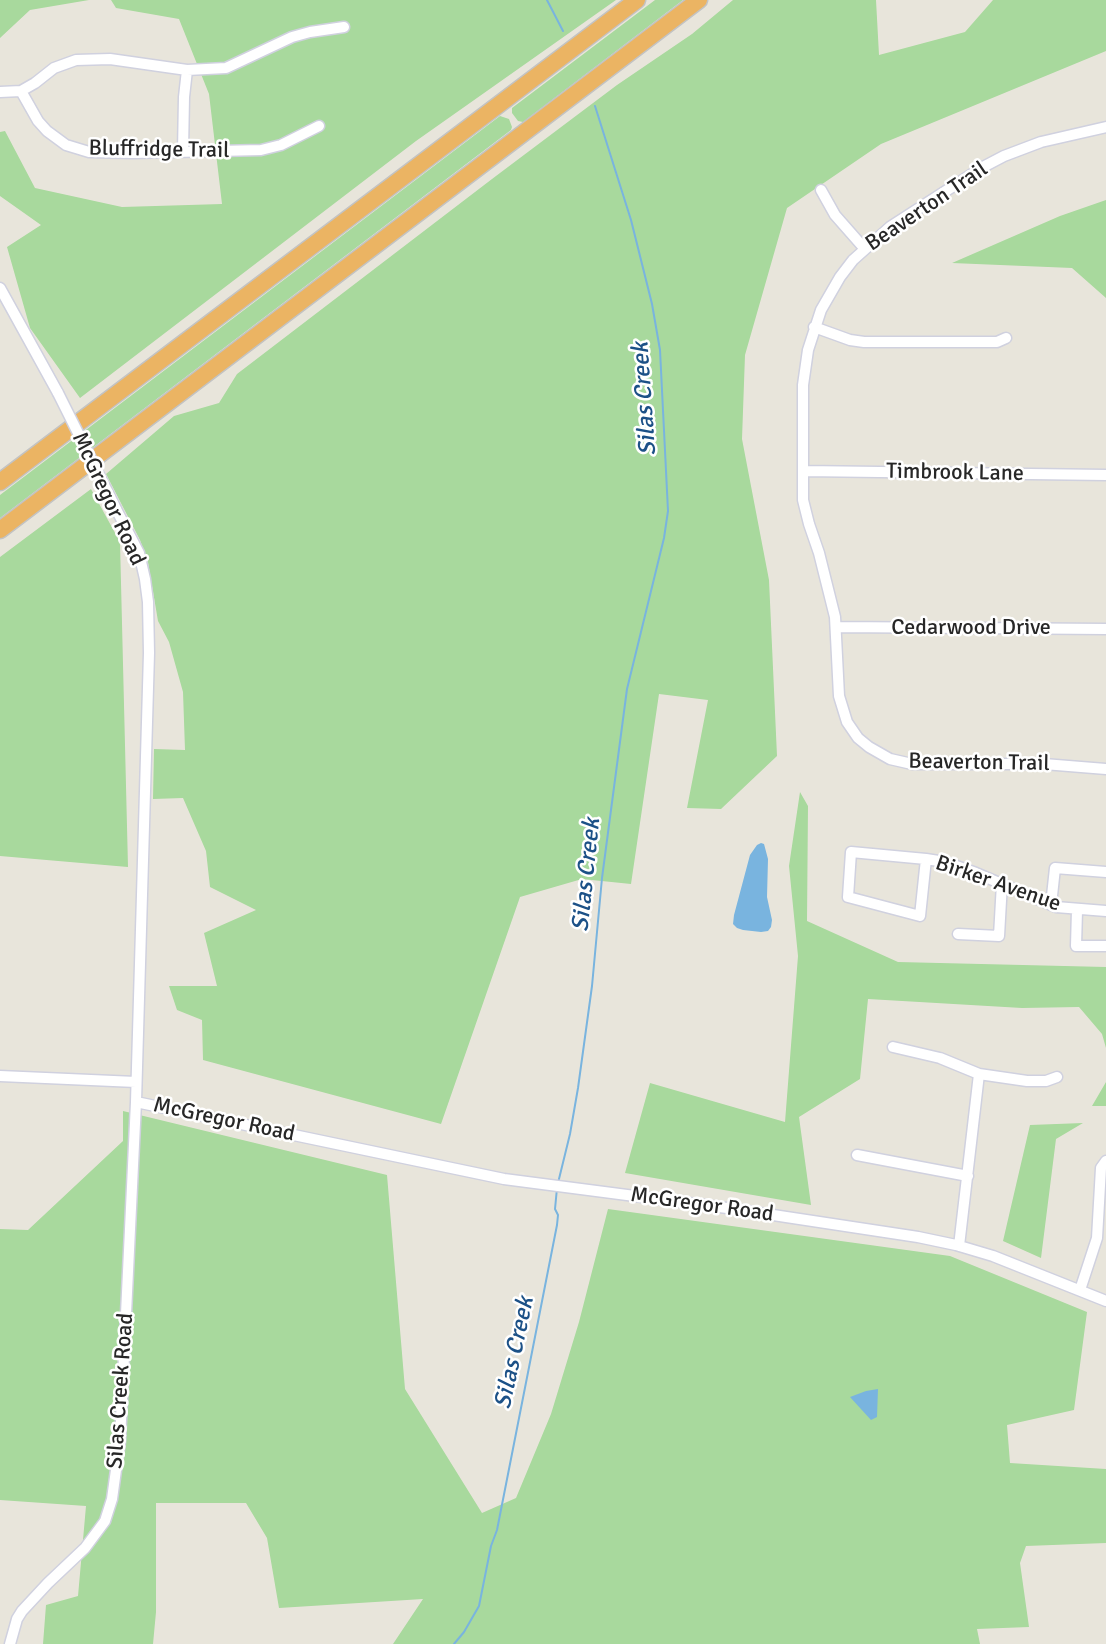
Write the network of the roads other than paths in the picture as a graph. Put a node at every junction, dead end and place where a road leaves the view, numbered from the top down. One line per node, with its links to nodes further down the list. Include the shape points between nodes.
1 (637, 0): 17 (highway)
2 (699, 0): 18 (highway)
3 (344, 27): 4 (street, via 292,37 226,68)
4 (187, 70): 5 (street, via 110,59 76,60 54,68); 9 (street)
5 (21, 91): 6 (street); 9 (street, Bluffridge Trail, via 47,131 76,149 106,153)
6 (0, 92)
7 (320, 126): 9 (street, Bluffridge Trail, via 261,150)
8 (1106, 127): 11 (street, Beaverton Trail, via 1041,142 1004,156 890,227)
9 (183, 151)
10 (821, 190): 11 (street, via 834,215)
11 (864, 248): 13 (street, Beaverton Trail, via 840,277)
12 (0, 288): 34 (street, McGregor Road, bridge, via 139,553 148,602)
13 (814, 327): 14 (street, via 870,342 996,342); 15 (street, Beaverton Trail, via 803,385)
14 (1006, 338)
15 (804, 471): 16 (street, Timbrook Lane); 19 (street, Beaverton Trail, via 803,500)
16 (1106, 475)
17 (0, 482)
18 (0, 530)
19 (836, 627): 20 (street, Cedarwood Drive); 21 (street, Beaverton Trail, via 836,680 842,709 858,738 880,755 912,764 1044,764)
20 (1106, 629)
21 (1106, 769)
22 (926, 859): 22 (street, Birker Avenue, via 851,852 848,897 920,916); 24 (street, Birker Avenue)
23 (1106, 872): 25 (street, via 1055,868)
24 (1002, 883): 25 (street, Birker Avenue); 28 (street, via 999,936)
25 (1051, 904): 26 (street, Birker Avenue)
26 (1077, 910): 27 (street, Birker Avenue); 29 (street, via 1076,946)
27 (1106, 911)
28 (958, 934)
29 (1106, 946)
30 (893, 1047): 31 (street, via 940,1058)
31 (979, 1074): 33 (street, via 1027,1081); 38 (street)
32 (0, 1076): 34 (street)
33 (1058, 1077)
34 (136, 1082): 35 (street, McGregor Road)
35 (136, 1102): 39 (street, McGregor Road, via 504,1179 738,1209); 42 (street, Silas Creek Road, via 121,1422 112,1499 98,1533 22,1611)
36 (857, 1155): 38 (street)
37 (1106, 1161): 40 (street, via 1101,1168 1097,1238)
38 (968, 1176): 39 (street)
39 (959, 1246): 40 (street, McGregor Road)
40 (1080, 1290): 41 (street, McGregor Road)
41 (1106, 1300)
42 (10, 1644)

